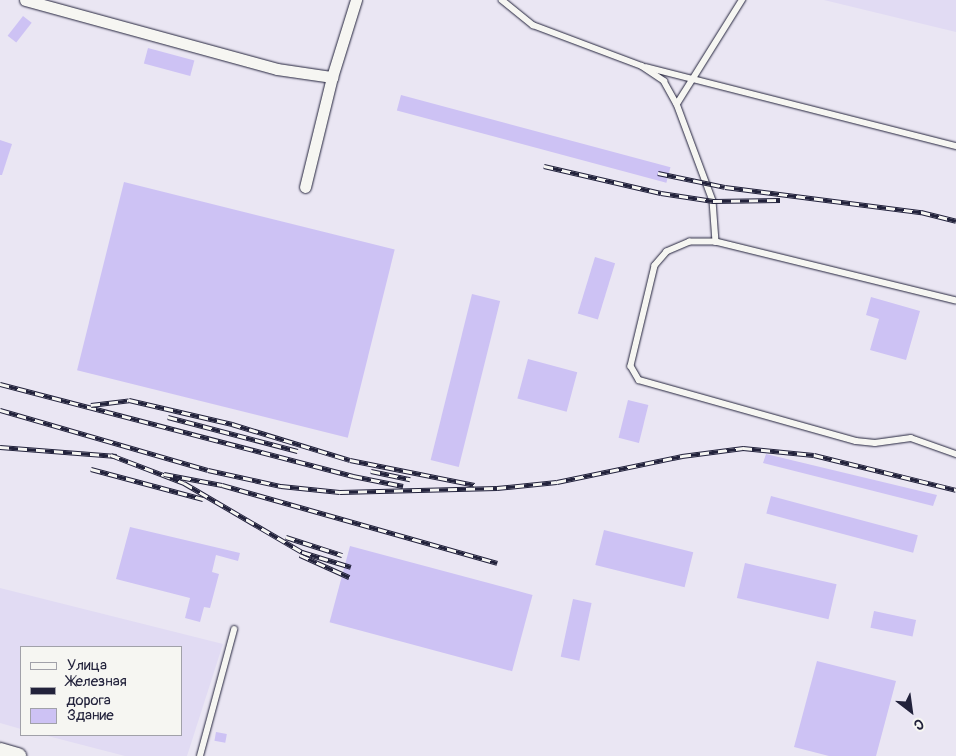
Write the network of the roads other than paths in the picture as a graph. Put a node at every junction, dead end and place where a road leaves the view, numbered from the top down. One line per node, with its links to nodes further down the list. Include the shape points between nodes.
1 (25, 0): 6 (street, via 277,69)
2 (356, 0): 6 (street)
3 (502, 0): 5 (lane, via 533,25)
4 (742, 0): 7 (lane)
5 (642, 66): 7 (lane); 8 (lane, via 664,82)
6 (332, 77): 10 (street)
7 (696, 77): 8 (lane); 9 (lane)
8 (676, 104): 11 (lane, via 713,201)
9 (956, 146)
10 (305, 187)
11 (716, 242): 12 (lane); 13 (lane, via 690,242 667,252 655,266 631,366 639,380 856,441 875,443 911,438)
12 (956, 301)
13 (956, 454)
14 (234, 630): 17 (lane)
15 (0, 751): 16 (street)
16 (18, 756)
17 (200, 756)

